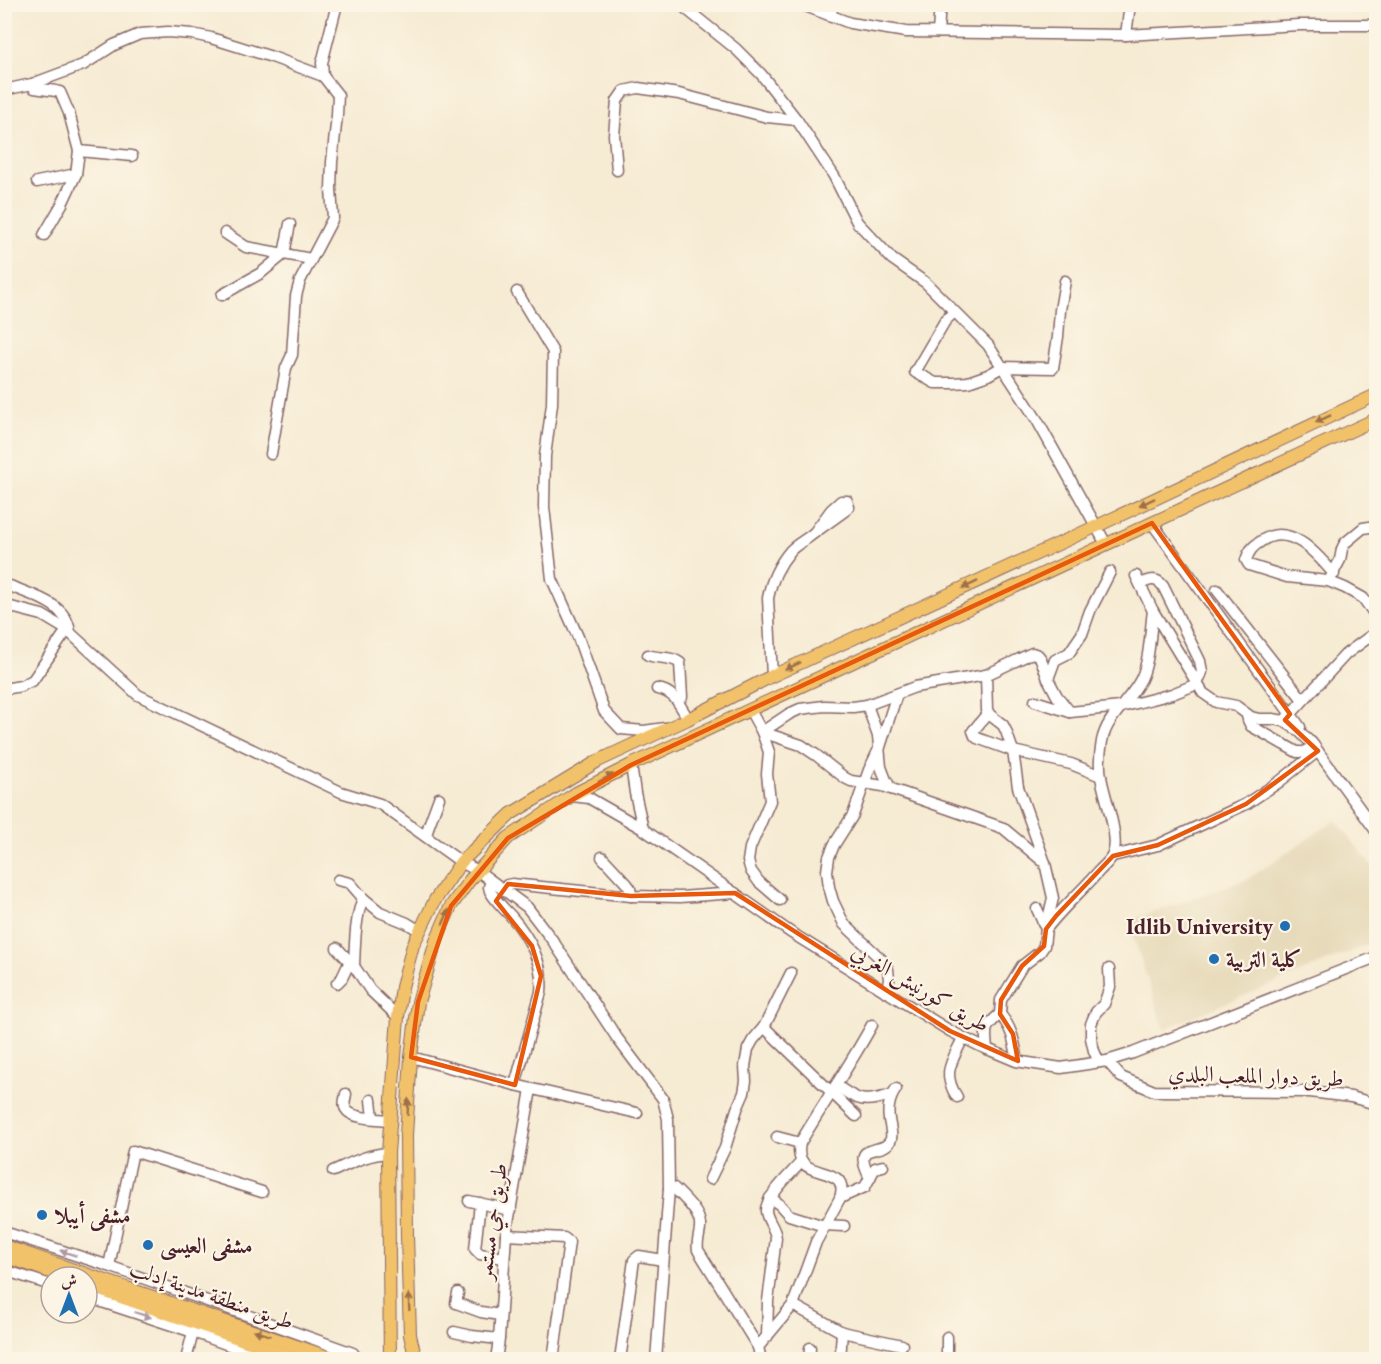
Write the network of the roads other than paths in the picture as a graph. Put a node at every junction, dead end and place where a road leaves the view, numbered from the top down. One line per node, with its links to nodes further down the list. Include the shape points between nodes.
1 (337, 4): 11 (street, via 322,63)
2 (680, 4): 14 (street, via 736,49)
3 (800, 4): 7 (street)
4 (832, 4): 7 (street)
5 (940, 4): 9 (street)
6 (1130, 4): 10 (street)
7 (831, 17): 9 (street, via 906,32)
8 (1377, 25): 10 (street)
9 (938, 32): 10 (street)
10 (1126, 35)
11 (323, 76): 12 (street, via 211,38 168,32 140,34 82,65); 24 (street, via 338,95 332,162 333,218)
12 (32, 84): 13 (street); 15 (street, via 39,90 60,93)
13 (4, 90)
14 (797, 120): 17 (street, via 767,117 679,94 638,88 624,91 617,101); 28 (street, via 834,176 857,222 892,259 926,283)
15 (79, 151): 16 (street); 18 (street)
16 (132, 156)
17 (617, 170)
18 (76, 174): 19 (street); 22 (street)
19 (37, 182)
20 (290, 224): 23 (street)
21 (225, 233): 23 (street, via 246,247)
22 (44, 235)
23 (284, 254): 24 (street); 27 (street, via 261,273)
24 (312, 259): 32 (street, via 296,296 292,355 286,368)
25 (1065, 281): 29 (street, via 1053,368)
26 (518, 292): 66 (street, via 553,352 544,507 552,579 604,711 621,729)
27 (222, 295)
28 (954, 312): 29 (street, via 988,345); 29 (street, via 915,372 935,383 954,383 968,382)
29 (1002, 367): 34 (street)
30 (1377, 395): 34 (main road, one-way to 34)
31 (1377, 419): 33 (main road)
32 (271, 454)
33 (1152, 523): 37 (main road); 65 (street)
34 (1097, 526): 37 (street); 49 (main road, one-way to 49)
35 (1377, 526): 39 (street, via 1363,528 1345,543)
36 (813, 532): 49 (street, via 792,549 769,592)
37 (1106, 544): 60 (main road)
38 (1110, 572): 50 (street, via 1082,634 1069,653 1055,660)
39 (1331, 577): 39 (street, via 1287,577 1249,565 1246,560 1263,539 1284,534 1320,558); 44 (street, via 1364,598)
40 (10, 586): 45 (street, via 50,602 63,614)
41 (1217, 590): 56 (street)
42 (4, 608): 45 (street, via 42,615)
43 (1153, 611): 51 (street); 51 (street, via 1138,580 1153,579 1163,586 1200,661 1202,672); 59 (street, via 1141,678)
44 (1377, 616)
45 (68, 631): 52 (street, via 33,680); 79 (street, via 138,695 341,792 381,804)
46 (1377, 632): 56 (street, via 1346,654)
47 (648, 655): 55 (street, via 680,663 682,697)
48 (986, 675): 50 (street, via 1032,653 1041,658); 54 (street); 62 (street)
49 (772, 676): 64 (main road)
50 (1048, 679): 61 (street)
51 (1197, 684): 59 (street); 63 (street, via 1211,700 1236,706)
52 (4, 689)
53 (657, 689): 55 (street)
54 (897, 694): 58 (street); 68 (street)
55 (677, 698): 64 (street)
56 (1303, 700): 65 (street)
57 (1035, 701): 61 (street)
58 (867, 705): 67 (street, via 800,709); 68 (street)
59 (1121, 707): 61 (street); 72 (street, via 1102,739)
60 (750, 710): 67 (street); 71 (main road)
61 (1070, 712)
62 (988, 713): 70 (street, via 1005,728); 70 (street, via 973,733)
63 (1247, 715): 65 (street, via 1259,719); 69 (street, via 1251,726 1297,752)
64 (688, 718): 66 (main road)
65 (1287, 718): 69 (street)
66 (668, 728): 82 (main road, via 598,761 510,814)
67 (762, 732): 73 (street, via 801,745 845,778); 91 (street, via 769,757 770,801 748,861 759,882)
68 (880, 747): 73 (street); 74 (street, via 881,767)
69 (1316, 748): 78 (street); 80 (street, via 1271,788 1246,804 1158,845)
70 (1012, 751): 72 (street, via 1071,764); 83 (street, via 1018,788)
71 (631, 765): 75 (main road, one-way to 71); 77 (street)
72 (1101, 776): 80 (street, via 1114,833)
73 (864, 783): 74 (street); 101 (street, via 853,815 834,845 827,871 833,901 844,924 888,969)
74 (891, 789): 83 (street, via 1003,828)
75 (572, 796): 77 (street, طريق كورنيش الغربي, via 589,798); 84 (main road, via 508,838)
76 (439, 798): 79 (street)
77 (643, 829): 88 (street, طريق كورنيش الغربي)
78 (1377, 831)
79 (426, 836): 82 (street)
80 (1113, 856): 93 (street)
81 (602, 857): 89 (street, via 630,888)
82 (461, 862): 84 (street); 94 (main road)
83 (1045, 863): 93 (street, via 1053,898)
84 (478, 871): 86 (street); 108 (main road, one-way to 84, via 418,1002 437,938 451,906)
85 (338, 880): 90 (street, via 350,883)
86 (491, 881): 87 (street); 111 (street, via 490,891 532,946 541,976 541,992)
87 (503, 890): 89 (street, via 512,884); 130 (street, via 527,907 663,1099 668,1119)
88 (735, 893): 89 (street); 101 (street, طريق كورنيش الغربي)
89 (631, 896)
90 (363, 898): 94 (street, via 380,912); 97 (street)
91 (780, 900)
92 (1037, 909): 93 (street)
93 (1046, 929): 102 (street, via 1044,946 1022,966 1001,1000)
94 (420, 931): 103 (main road, via 413,945)
95 (337, 948): 97 (street)
96 (1377, 957): 110 (street, طريق كورنيش الغربي, via 1133,1053)
97 (352, 964): 100 (street); 103 (street, via 370,990)
98 (1109, 969): 110 (street, via 1110,987 1091,1024 1094,1052)
99 (791, 973): 105 (street)
100 (337, 983)
101 (886, 992): 106 (street, طريق كورنيش الغربي)
102 (1000, 1014): 107 (street, via 985,1031); 109 (street, via 1013,1034)
103 (398, 1017): 121 (main road)
104 (872, 1025): 113 (street)
105 (764, 1027): 113 (street); 129 (street, via 748,1049 744,1093)
106 (963, 1038): 107 (street, طريق كورنيش الغربي); 115 (street, via 948,1073)
107 (987, 1049): 109 (street, طريق كورنيش الغربي)
108 (411, 1057): 111 (street); 170 (main road, one-way to 108, via 410,1335 407,1235 406,1135)
109 (1018, 1061): 110 (street, طريق كورنيش الغربي, via 1061,1068)
110 (1103, 1061): 117 (street, طريق دوار الملعب البلدي, via 1121,1077 1155,1091 1310,1092)
111 (515, 1086): 112 (street)
112 (531, 1089): 118 (street); 136 (street, طريق حي مستمر)
113 (833, 1089): 119 (street); 123 (street); 128 (street, via 857,1100 871,1100 893,1092 888,1115 891,1139 886,1146 867,1151 865,1156 864,1166)
114 (346, 1094): 120 (street, via 347,1112)
115 (957, 1097)
116 (371, 1100): 120 (street)
117 (1377, 1104)
118 (638, 1113)
119 (856, 1116)
120 (373, 1118): 121 (street)
121 (390, 1120): 124 (main road)
122 (777, 1137): 123 (street)
123 (800, 1143): 125 (street)
124 (388, 1154): 127 (street, via 364,1157); 169 (main road)
125 (802, 1161): 132 (street); 133 (street, via 840,1180)
126 (883, 1166): 128 (street, via 875,1168)
127 (333, 1171)
128 (870, 1178): 133 (street, via 865,1187)
129 (710, 1179)
130 (669, 1189): 146 (street); 163 (street, via 674,1188 683,1196 699,1217 698,1250)
131 (262, 1192): 147 (street, via 133,1151)
132 (770, 1198): 137 (street); 140 (street, via 766,1210)
133 (840, 1198): 138 (street)
134 (469, 1201): 135 (street)
135 (480, 1203): 136 (street); 145 (street, via 475,1249 480,1254)
136 (510, 1210): 142 (street, طريق حي مستمر)
137 (786, 1213): 138 (street); 140 (street)
138 (826, 1226): 139 (street); 154 (street, via 816,1242)
139 (844, 1226)
140 (774, 1228): 159 (street)
141 (4, 1232): 147 (street, one-way to 141)
142 (506, 1235): 145 (street, طريق حي مستمر); 172 (street, via 564,1238 569,1242)
143 (4, 1246): 167 (main road, طريق منطقة مدينة إدلب, one-way to 143)
144 (4, 1256): 148 (main road)
145 (504, 1258): 155 (street, طريق حي مستمر)
146 (663, 1260): 173 (street, via 639,1256 634,1260); 174 (street)
147 (109, 1266): 168 (street, via 353,1353)
148 (39, 1268)
149 (4, 1270): 150 (street)
150 (39, 1281)
151 (99, 1289): 166 (main road, طريق منطقة مدينة إدلب)
152 (458, 1293): 155 (street, via 456,1303)
153 (99, 1301): 156 (street, one-way to 156)
154 (793, 1305): 158 (street); 159 (street)
155 (500, 1315): 161 (street, طريق حي مستمر)
156 (194, 1332): 164 (street); 165 (street)
157 (454, 1332): 161 (street)
158 (842, 1332): 162 (street); 176 (street)
159 (768, 1337): 163 (street)
160 (947, 1337): 177 (street)
161 (499, 1339): 171 (street, طريق حي مستمر)
162 (902, 1345)
163 (758, 1347): 175 (street)
164 (186, 1359)
165 (270, 1359)
166 (300, 1359)
167 (337, 1359)
168 (358, 1359)
169 (390, 1359)
170 (416, 1359)
171 (496, 1359)
172 (553, 1359)
173 (620, 1359)
174 (656, 1359)
175 (762, 1359)
176 (840, 1359)
177 (947, 1359)
178 (1103, 1359): 179 (street)
179 (1115, 1359)

